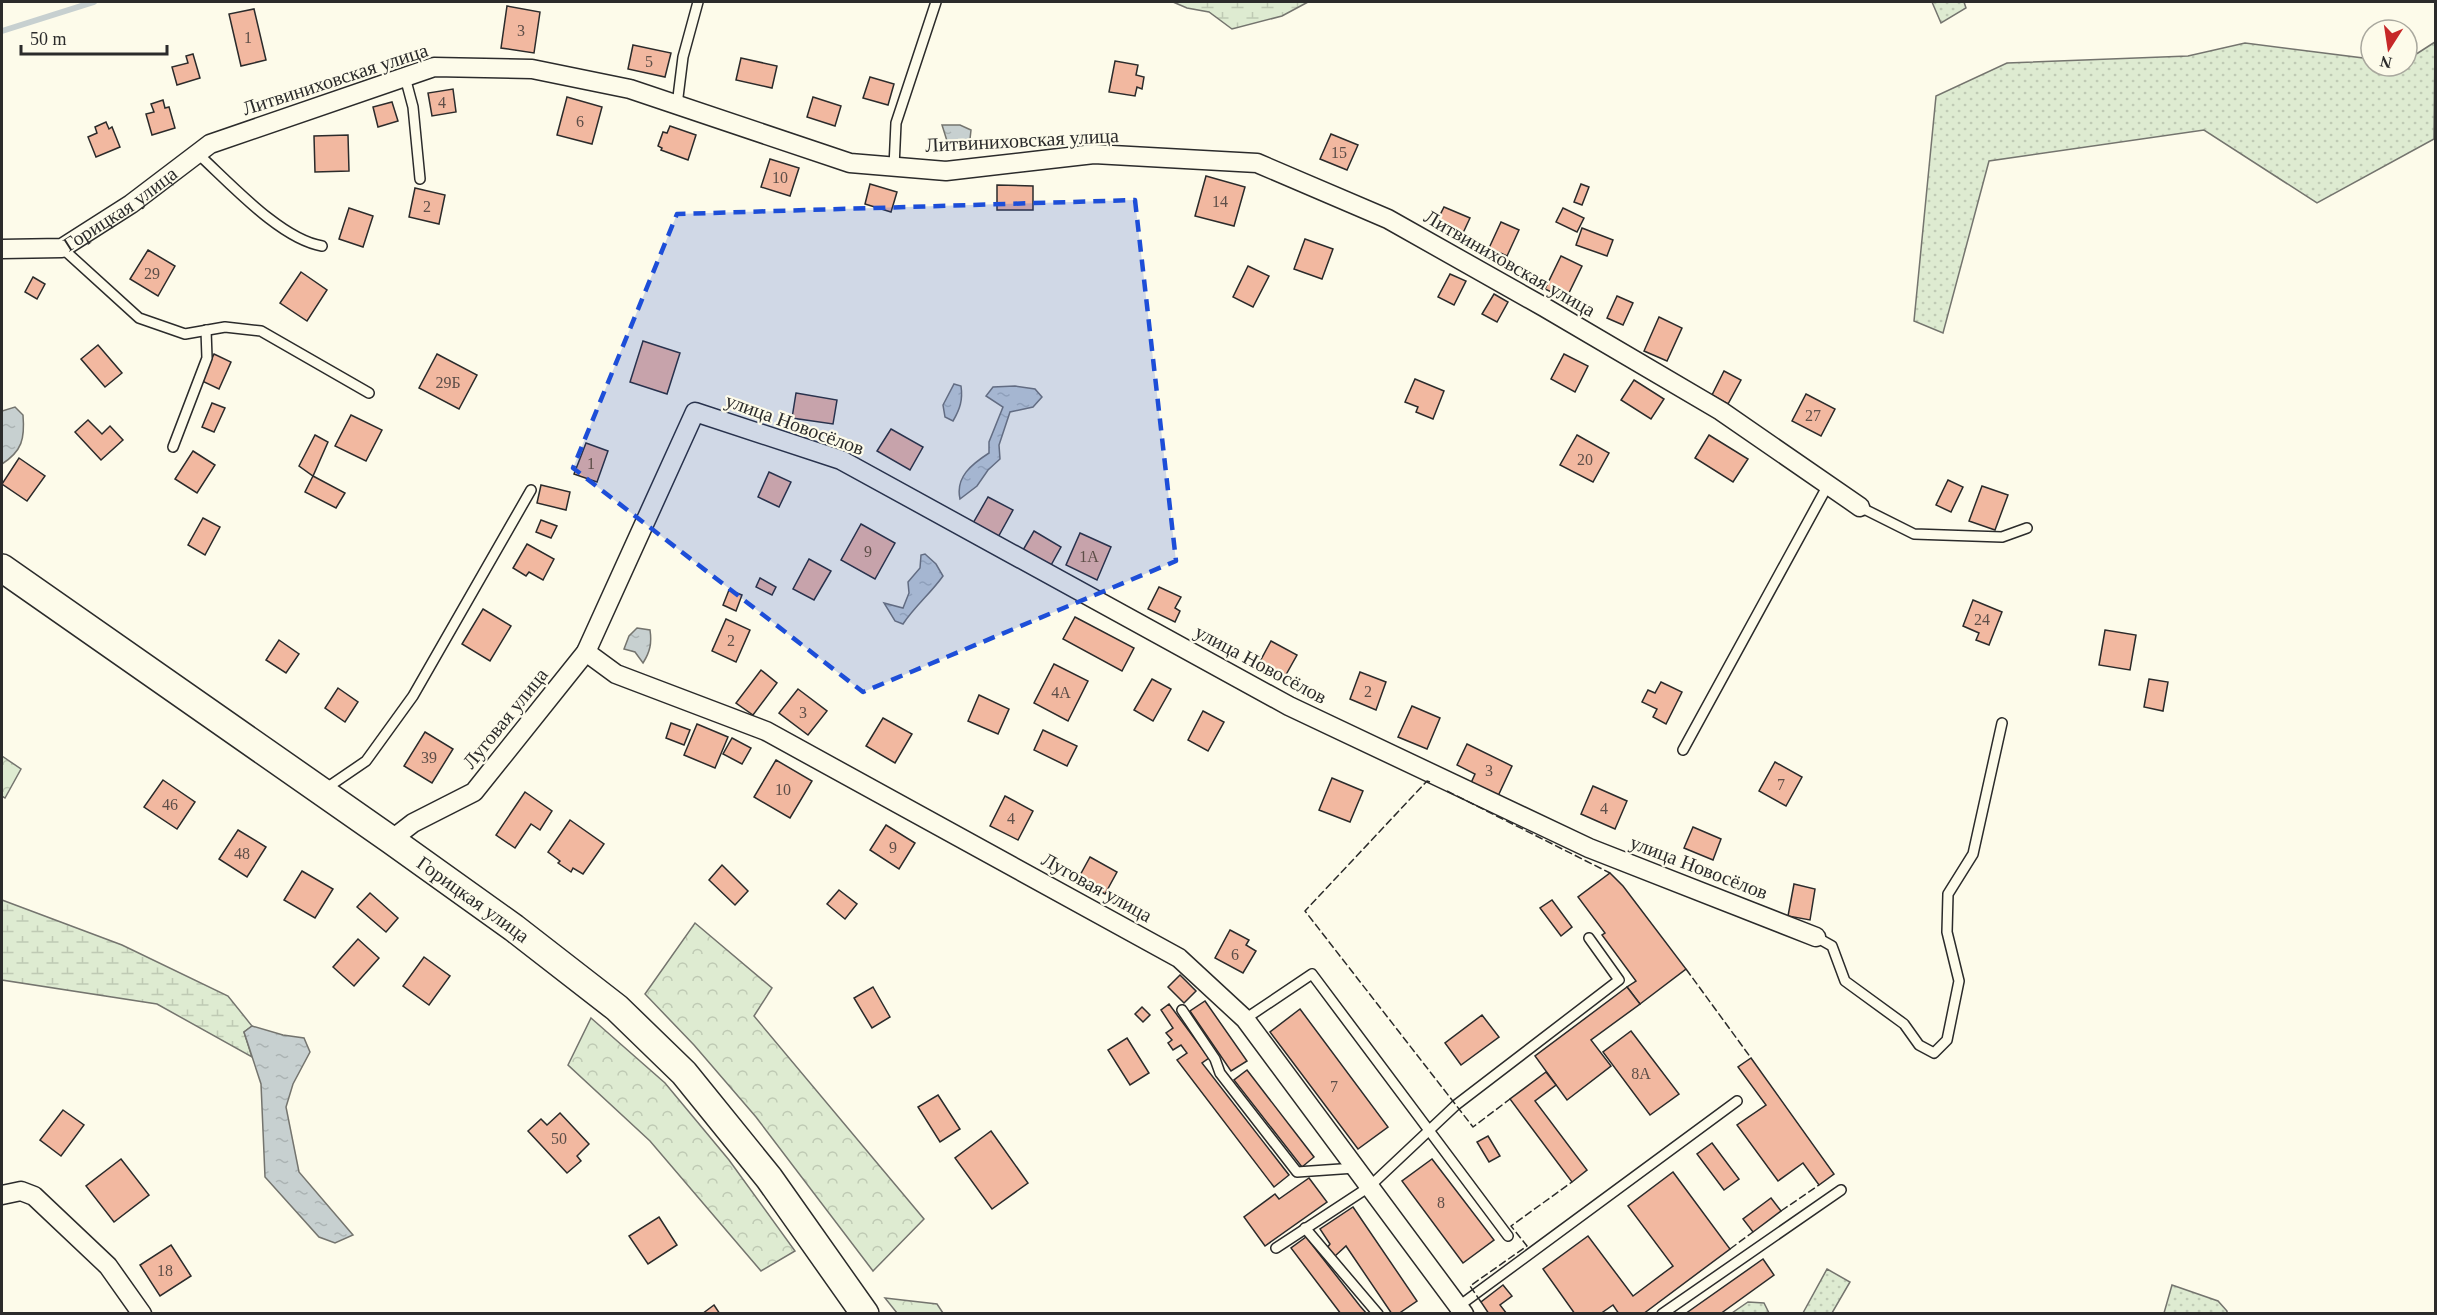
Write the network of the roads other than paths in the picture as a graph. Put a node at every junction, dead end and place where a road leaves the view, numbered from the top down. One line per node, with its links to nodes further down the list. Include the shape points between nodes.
1 (698, 2): 4 (lane, via 683,57)
2 (936, 2): 6 (lane, via 896,123)
3 (405, 77): 4 (street, Литвиниховская улица, via 434,67 532,69 630,89); 5 (street, Литвиниховская улица, via 210,144); 7 (lane, via 413,107)
4 (677, 105): 6 (street, Литвиниховская улица, via 850,163)
5 (197, 153): 8 (lane, via 276,224 306,243); 9 (street, Горицкая улица, via 131,204)
6 (894, 167): 15 (street, Литвиниховская улица, via 946,171 1094,154 1257,163 1388,219 1721,411)
7 (420, 179)
8 (322, 246)
9 (62, 248): 10 (street, Горицкая улица); 11 (lane, via 139,318 185,334)
10 (2, 249)
11 (206, 330): 12 (lane, via 225,327 261,332); 14 (lane, via 207,358)
12 (369, 393)
13 (695, 412): 20 (street, Луговая улица); 25 (street, улица Новосёлов, via 841,460 1289,706 1589,848)
14 (173, 447)
15 (1828, 485): 17 (street, Литвиниховская улица); 22 (lane)
16 (531, 490): 23 (lane, via 413,696 366,761)
17 (1860, 507): 18 (lane, via 1914,534 2002,537)
18 (2027, 528)
19 (2, 568): 23 (main road, Горицкая улица)
20 (586, 652): 24 (street, Луговая улица, via 474,792 413,823); 28 (street, Луговая улица, via 616,674 766,731 1169,952)
21 (2002, 723): 25 (lane, via 1973,854 1948,894 1947,932 1959,981 1947,1041 1934,1053 1919,1045 1904,1024 1845,981 1832,946)
22 (1683, 750)
23 (320, 792): 24 (main road, Горицкая улица)
24 (391, 840): 40 (main road, Горицкая улица, via 600,994 684,1073 769,1178)
25 (1816, 937)
26 (1589, 938): 30 (lane, via 1619,980 1456,1105)
27 (1182, 1010): 31 (lane, via 1220,1073 1297,1172)
28 (1245, 1018): 30 (lane, via 1312,974); 31 (street, Луговая улица)
29 (1737, 1101): 38 (lane)
30 (1429, 1131): 32 (lane); 36 (lane)
31 (1355, 1168): 32 (street, Луговая улица)
32 (1369, 1187): 35 (lane); 38 (street, Луговая улица)
33 (1841, 1190): 42 (lane)
34 (2, 1195): 39 (street, via 21,1191 34,1196 108,1266)
35 (1305, 1228): 37 (lane); 41 (lane)
36 (1508, 1236)
37 (1276, 1248)
38 (1462, 1310)
39 (142, 1314)
40 (866, 1314)
41 (1378, 1314)
42 (1662, 1314)

